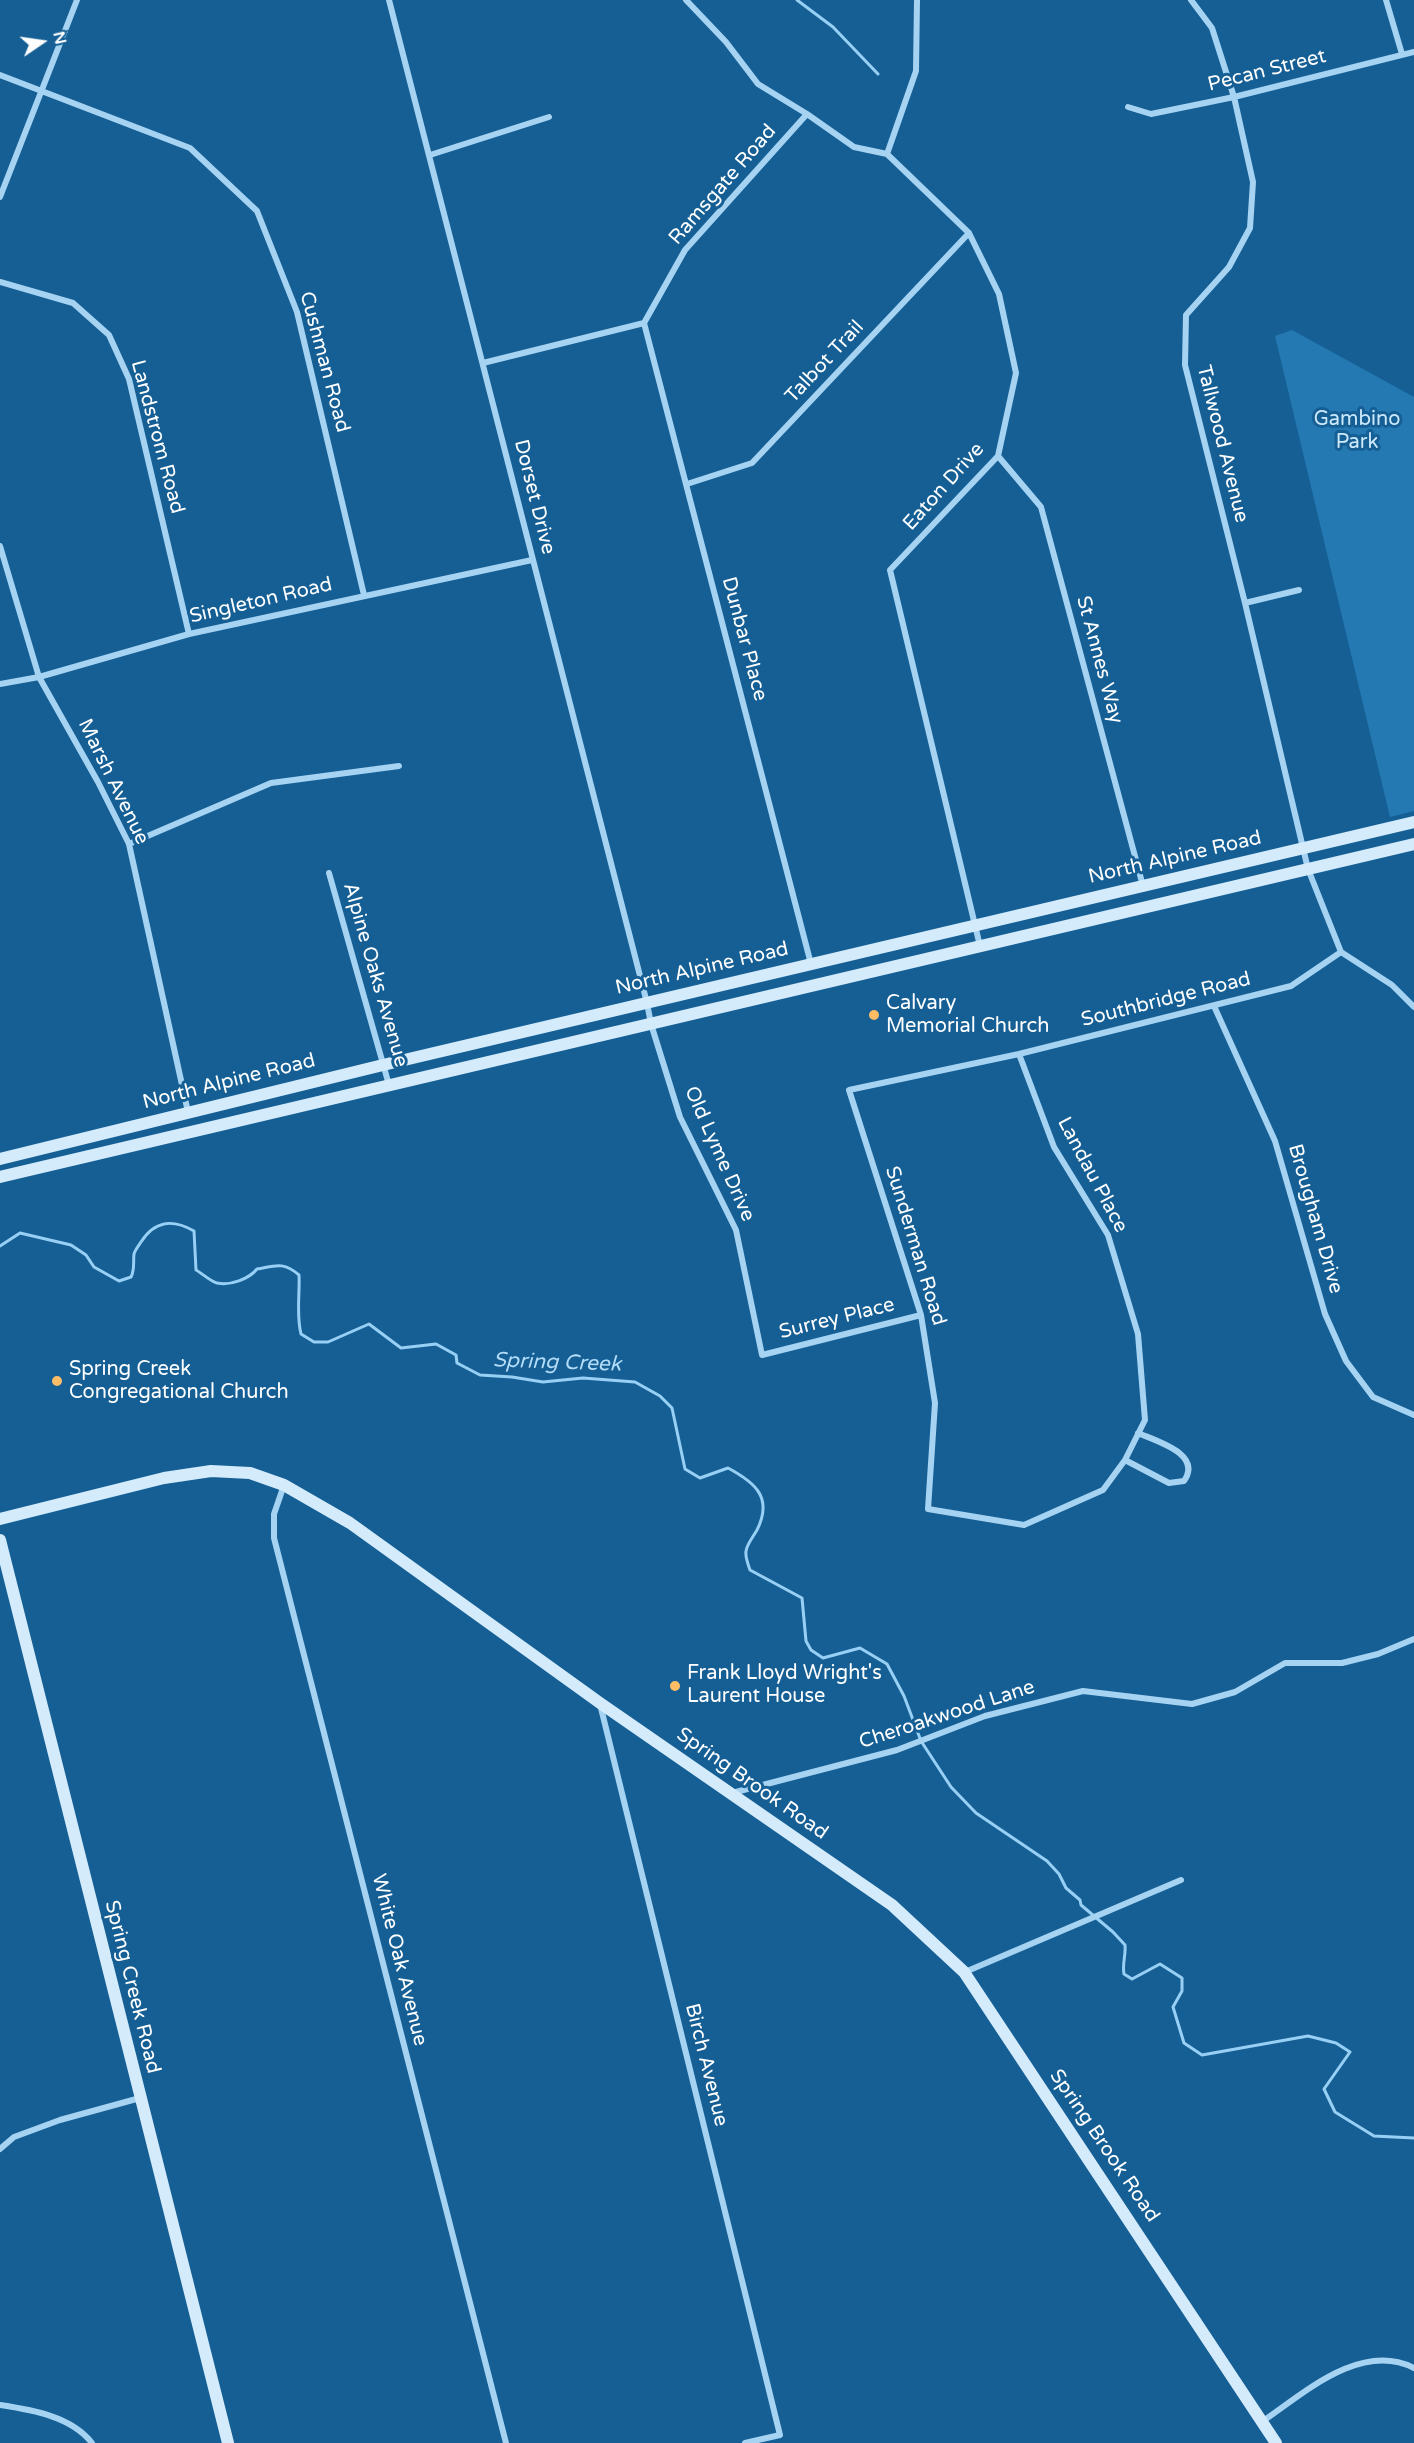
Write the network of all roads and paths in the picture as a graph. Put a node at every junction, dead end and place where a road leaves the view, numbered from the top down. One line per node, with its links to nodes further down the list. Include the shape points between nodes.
1 (77, 0): 10 (street)
2 (389, 0): 16 (street, Dorset Drive)
3 (686, 0): 13 (street, via 726,42 758,84)
4 (917, 0): 15 (street, via 916,71)
5 (1191, 0): 11 (street, Tallwood Avenue, via 1212,28)
6 (1386, 0): 8 (street)
7 (1414, 52): 8 (street, Pecan Street)
8 (1402, 54): 11 (street, Pecan Street)
9 (0, 75): 10 (street, Cushman Road)
10 (40, 90): 17 (street); 27 (street, Cushman Road, via 190,148 257,211 297,312)
11 (1234, 97): 12 (street, Pecan Street, via 1151,114); 28 (street, Tallwood Avenue, via 1253,182 1250,228 1229,267 1186,315 1185,365)
12 (1128, 107)
13 (807, 114): 15 (street, via 854,147); 20 (street, Ramsgate Road, via 685,250)
14 (549, 117): 16 (street)
15 (887, 154): 18 (street, Eaton Drive)
16 (429, 155): 21 (street, Dorset Drive)
17 (0, 197)
18 (969, 233): 22 (street, Eaton Drive, via 999,294 1016,373); 23 (street, Talbot Trail, via 752,463)
19 (0, 282): 29 (street, Landstrom Road, via 73,303 109,335 129,379)
20 (644, 324): 21 (street); 23 (street, Dunbar Place)
21 (483, 363): 25 (street, Dorset Drive)
22 (998, 456): 39 (street, St Annes Way, via 1041,507); 40 (street, Eaton Drive, via 890,570)
23 (687, 484): 43 (street, Dunbar Place)
24 (0, 546): 30 (street, Marsh Avenue)
25 (532, 560): 27 (street, Singleton Road); 44 (street, Dorset Drive)
26 (1299, 590): 28 (street)
27 (364, 595): 29 (street, Singleton Road)
28 (1245, 603): 36 (street, Tallwood Avenue)
29 (189, 634): 30 (street, Singleton Road)
30 (39, 677): 31 (street, Singleton Road); 34 (street, Marsh Avenue)
31 (0, 684)
32 (399, 766): 34 (street, via 271,783)
33 (1414, 822): 36 (main road, North Alpine Road)
34 (129, 844): 52 (street, Marsh Avenue)
35 (1414, 844): 37 (main road, North Alpine Road)
36 (1304, 848): 37 (street, Tallwood Avenue); 39 (main road, North Alpine Road)
37 (1308, 869): 41 (main road, North Alpine Road); 42 (street, Tallwood Avenue)
38 (329, 873): 49 (street, Alpine Oaks Avenue)
39 (1143, 886): 40 (main road, North Alpine Road)
40 (976, 925): 41 (street, Eaton Drive); 43 (main road, North Alpine Road)
41 (980, 946): 47 (main road, North Alpine Road)
42 (1341, 952): 45 (street, Southbridge Road, via 1291,986); 46 (street, via 1392,985)
43 (811, 963): 44 (main road, North Alpine Road)
44 (647, 1003): 47 (street, Old Lyme Drive); 49 (main road, North Alpine Road)
45 (1214, 1006): 48 (street, Southbridge Road); 57 (street, Brougham Drive, via 1275,1142 1325,1314 1346,1361 1373,1397)
46 (1414, 1007)
47 (651, 1024): 50 (main road, North Alpine Road); 56 (street, Old Lyme Drive, via 680,1117 736,1230)
48 (1019, 1054): 51 (street, Southbridge Road); 58 (street, Landau Place, via 1054,1148 1108,1235 1138,1334)
49 (383, 1065): 50 (street, Alpine Oaks Avenue); 52 (main road, North Alpine Road)
50 (389, 1085): 54 (main road, North Alpine Road)
51 (849, 1090): 55 (street, Sunderman Road)
52 (188, 1112): 53 (main road, North Alpine Road)
53 (0, 1157)
54 (0, 1177)
55 (921, 1315): 56 (street, Surrey Place); 60 (street, Sunderman Road, via 935,1403 928,1509 1024,1525 1103,1490)
56 (762, 1355)
57 (1414, 1415)
58 (1145, 1420): 59 (street, Sunderman Road)
59 (1138, 1432): 60 (street, Sunderman Road); 60 (street, via 1179,1452 1188,1462 1187,1475 1184,1481 1169,1483)
60 (1125, 1460)
61 (284, 1485): 62 (main road, Spring Brook Road, via 250,1473 211,1471 164,1478); 65 (main road, Spring Brook Road, via 350,1523); 76 (street, White Oak Avenue, via 274,1514 274,1538)
62 (0, 1519)
63 (0, 1540): 69 (main road, Spring Creek Road)
64 (1414, 1639): 66 (street, Cheroakwood Lane, via 1342,1663 1285,1663 1235,1692 1192,1704 1083,1691 985,1716 897,1750)
65 (600, 1703): 66 (main road, Spring Brook Road); 77 (street, Birch Avenue, via 780,2434)
66 (732, 1793): 68 (main road, Spring Brook Road, via 892,1905)
67 (1181, 1880): 68 (street)
68 (964, 1972): 73 (main road, Spring Brook Road)
69 (140, 2098): 70 (street, via 60,2120 14,2137); 75 (main road, Spring Creek Road)
70 (0, 2149)
71 (1414, 2368): 73 (street, via 1378,2361 1353,2366 1328,2377)
72 (0, 2405): 74 (street, via 72,2424)
73 (1263, 2421): 78 (main road, Spring Brook Road)
74 (92, 2443)
75 (228, 2443)
76 (506, 2443)
77 (745, 2443)
78 (1276, 2443)

